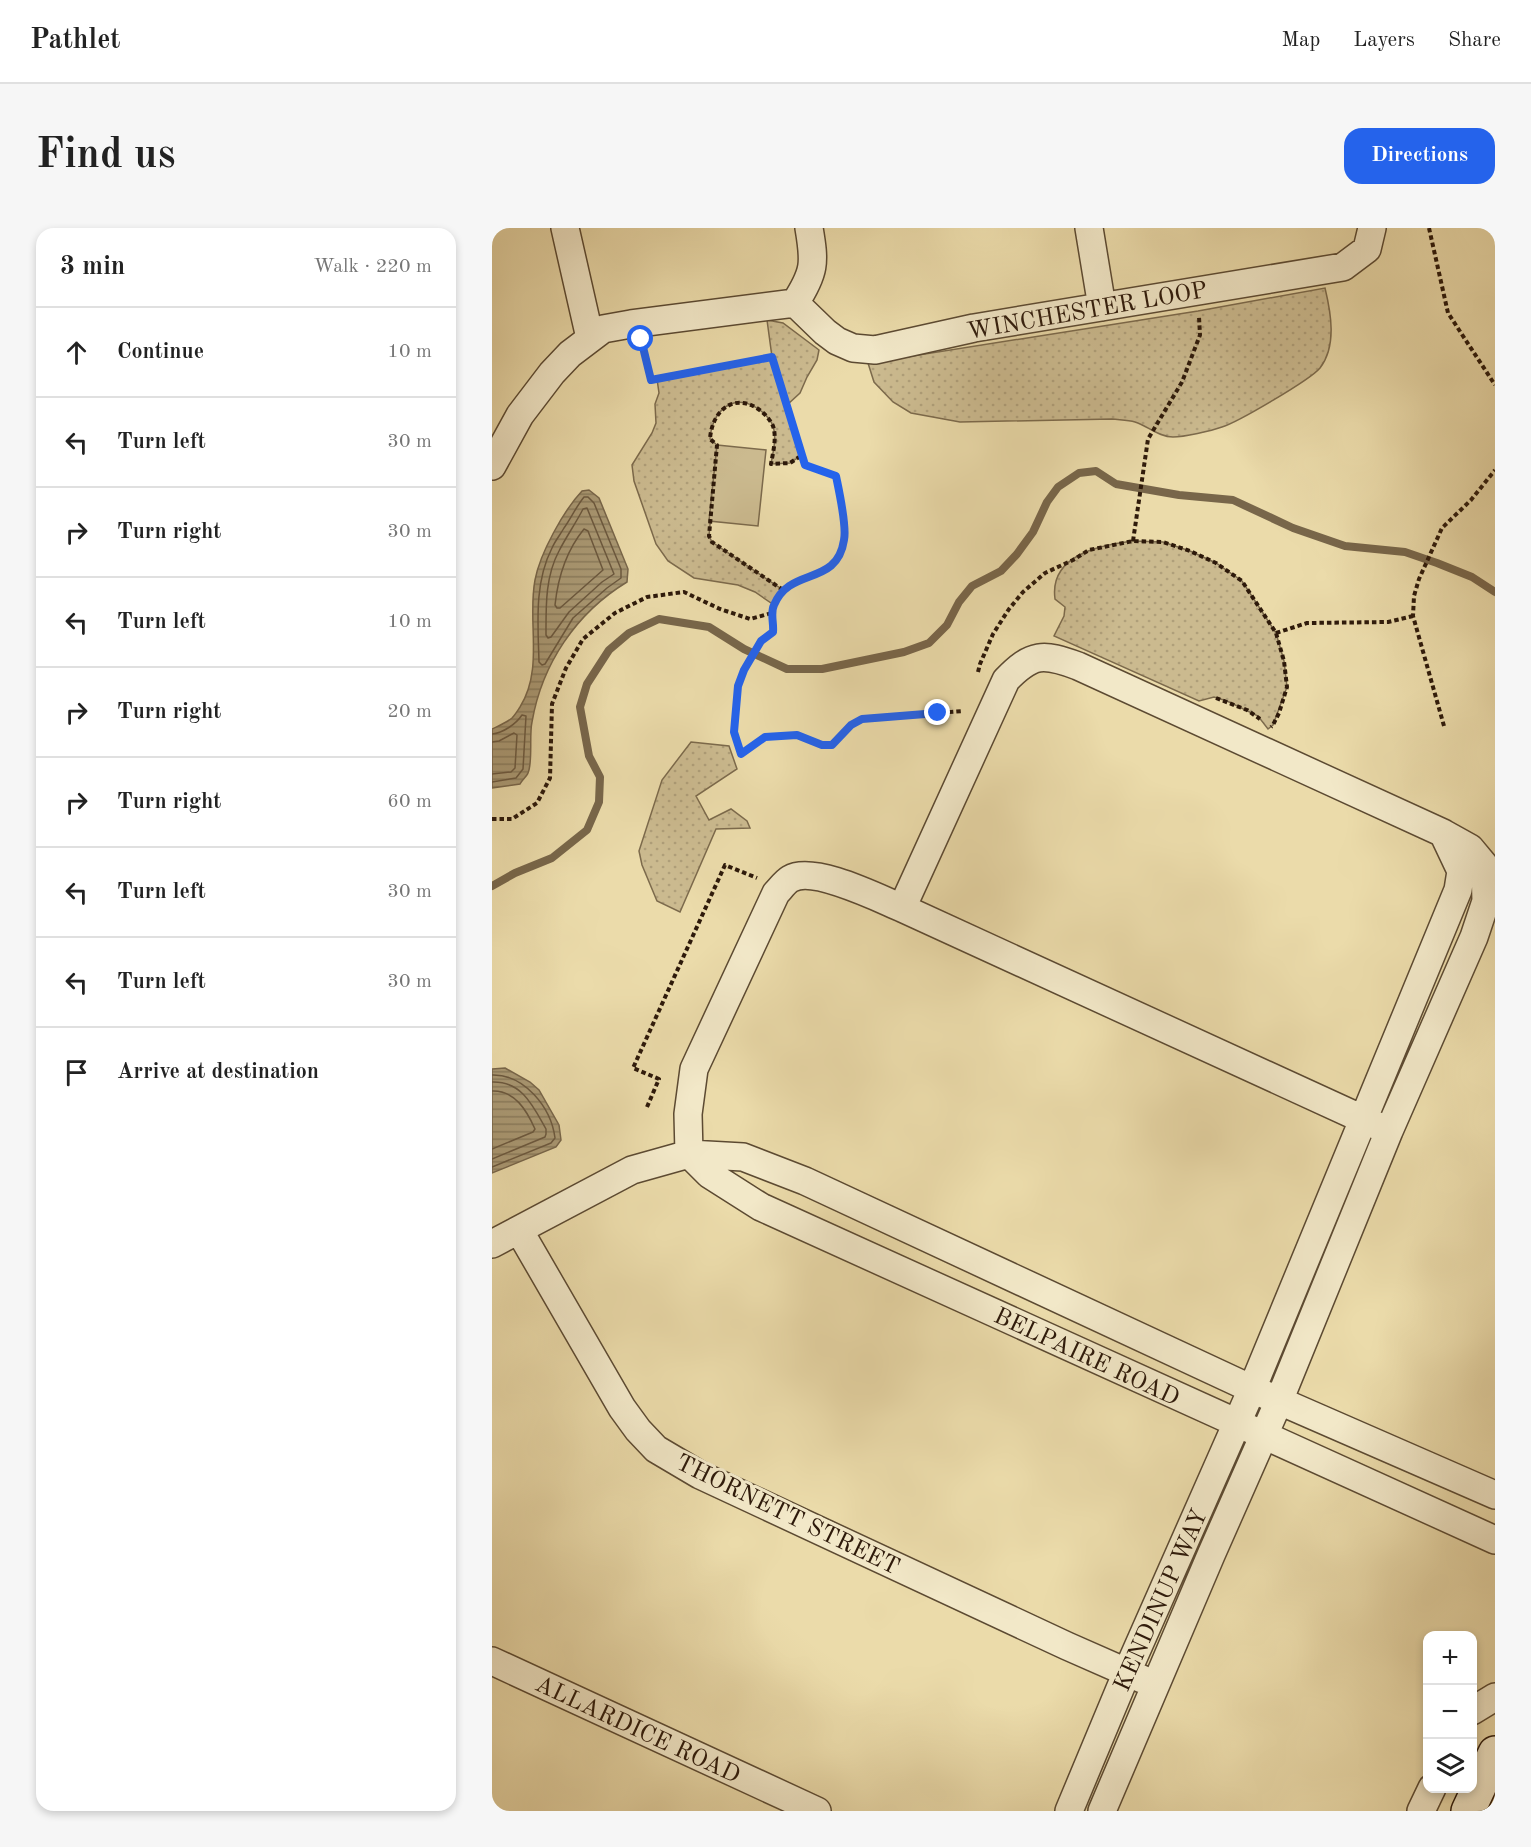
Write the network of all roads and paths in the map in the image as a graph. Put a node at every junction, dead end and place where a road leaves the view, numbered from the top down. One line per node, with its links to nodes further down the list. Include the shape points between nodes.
1 (565, 228): 10 (street)
2 (809, 228): 6 (street, via 814,260 807,285)
3 (1089, 228): 7 (street)
4 (1372, 228): 7 (street, WINCHESTER LOOP, via 1367,249 1343,267)
5 (1429, 228): 11 (path, via 1448,313)
6 (795, 303): 7 (street, WINCHESTER LOOP, via 837,341 853,348 874,350 974,328); 9 (street)
7 (1102, 307)
8 (1198, 311): 15 (path, via 1200,335 1182,382 1148,439)
9 (638, 323): 10 (street, via 603,329); 12 (path, via 651,380 772,357)
10 (590, 338): 13 (street, via 546,381 520,415)
11 (1495, 385)
12 (802, 455): 16 (path, via 805,465 836,476 845,537 835,564); 16 (path, via 790,463 771,464 773,426 754,406 741,402 716,414 710,439 717,445 709,536 712,542)
13 (492, 466)
14 (1495, 470): 18 (path, via 1472,500 1442,528 1419,579)
15 (1133, 541): 19 (path, via 1163,542 1216,562 1242,581); 20 (path, via 1089,550 1045,573 1009,609 993,634)
16 (783, 590): 17 (path)
17 (772, 613): 21 (path, via 773,632 761,641 738,686 734,732 741,754 765,737 797,735 832,745 862,719 963,711); 24 (path, via 750,619 684,592 647,597 615,613 583,639 566,668 552,704 550,778 537,803 512,819)
18 (1413, 616): 19 (path, via 1388,622 1307,623); 22 (path)
19 (1276, 633): 23 (path, via 1287,687)
20 (978, 674)
21 (968, 702)
22 (1444, 726)
23 (1268, 729)
24 (492, 819)
25 (1443, 833): 26 (street, KENDINUP WAY, via 1077,666 1057,658 1034,658 1020,665 1006,680); 27 (street, KENDINUP WAY, via 1461,872 1458,890); 28 (street, KENDINUP WAY, via 1470,848 1485,866 1486,901)
26 (902, 908): 27 (street); 29 (street, via 823,876 804,874 789,879 776,893 694,1068 688,1114)
27 (1363, 1119): 28 (street); 32 (street, KENDINUP WAY)
28 (1389, 1131): 33 (street, KENDINUP WAY)
29 (689, 1154): 30 (street, BELPAIRE ROAD, via 633,1170); 32 (street, BELPAIRE ROAD, via 743,1157 765,1164); 34 (street, BELPAIRE ROAD, via 709,1174 761,1207)
30 (519, 1230): 31 (street, BELPAIRE ROAD); 41 (street, THORNETT STREET, via 622,1408 656,1449 700,1475)
31 (492, 1244)
32 (1252, 1389): 33 (street, BELPAIRE ROAD); 34 (street, KENDINUP WAY)
33 (1279, 1401): 35 (street, KENDINUP WAY); 36 (street, BELPAIRE ROAD)
34 (1237, 1424): 35 (street, BELPAIRE ROAD); 38 (street, KENDINUP WAY)
35 (1264, 1436): 37 (street, BELPAIRE ROAD); 39 (street, KENDINUP WAY)
36 (1495, 1495)
37 (1495, 1540)
38 (1185, 1543): 39 (street); 41 (street, KENDINUP WAY)
39 (1211, 1555): 42 (street, KENDINUP WAY)
40 (492, 1661): 49 (street, ALLARDICE ROAD)
41 (1127, 1672): 42 (street, THORNETT STREET); 47 (street, KENDINUP WAY)
42 (1156, 1684): 48 (street, KENDINUP WAY)
43 (1495, 1697): 44 (street)
44 (1477, 1708)
45 (1495, 1753): 51 (main road)
46 (1430, 1793): 50 (street)
47 (1074, 1800): 48 (street)
48 (1105, 1806)
49 (817, 1811)
50 (1421, 1811)
51 (1468, 1811)

